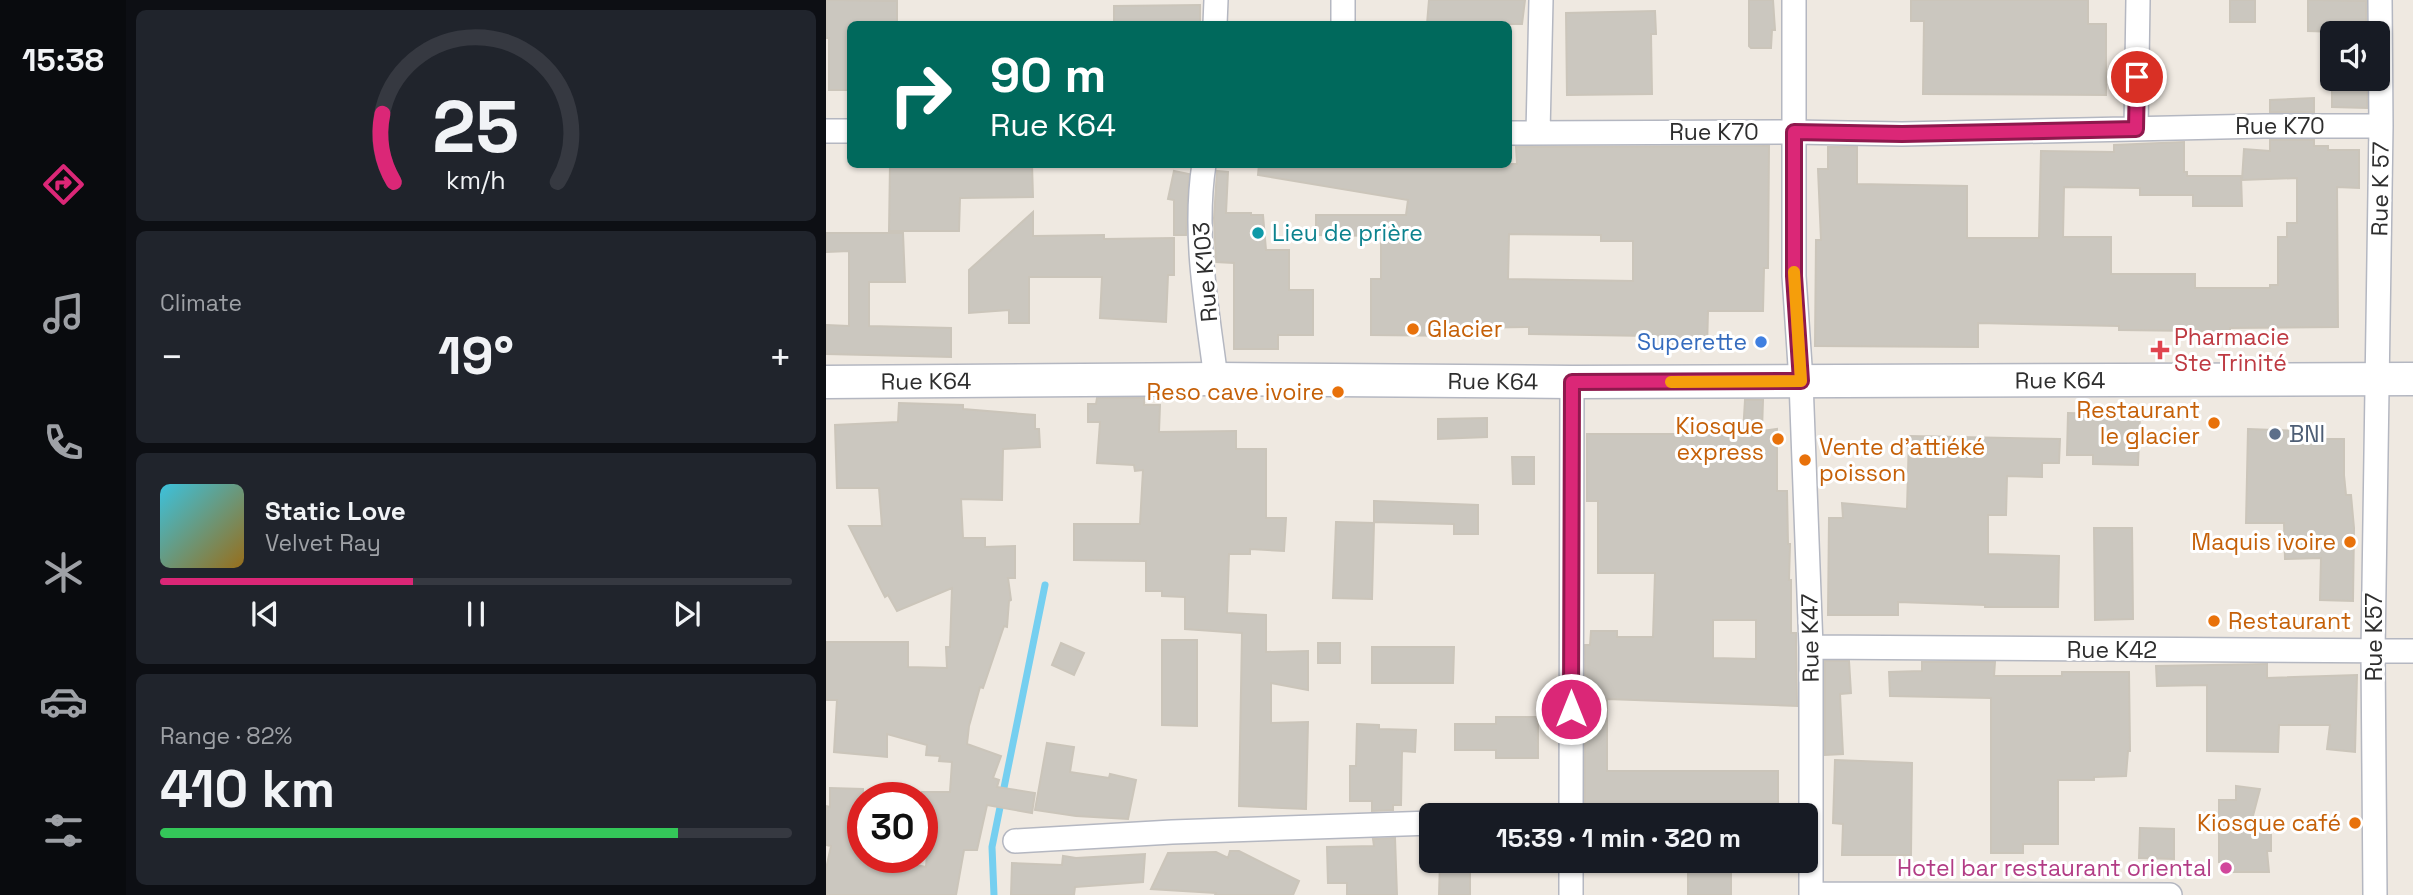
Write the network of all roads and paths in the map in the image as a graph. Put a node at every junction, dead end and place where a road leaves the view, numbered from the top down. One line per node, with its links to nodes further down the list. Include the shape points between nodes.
1 (1216, 0): 7 (street)
2 (1343, 0): 8 (street)
3 (1541, 0): 15 (street)
4 (1794, 0): 13 (street, Rue K47)
5 (2138, 0): 10 (street)
6 (2380, 0): 9 (street, Rue K 57)
7 (1216, 21)
8 (1343, 21)
9 (2381, 126): 10 (street, Rue K70); 18 (street, Rue K 57)
10 (2136, 129): 13 (street, Rue K70)
11 (826, 131): 12 (street)
12 (847, 131)
13 (1794, 132): 15 (street, Rue K70); 20 (street, Rue K47, via 1794,276)
14 (1512, 133): 15 (street, Rue K70)
15 (1538, 133)
16 (1202, 168): 17 (street, Rue K103, via 1202,264)
17 (1216, 379): 21 (street, Rue K64); 22 (street, Rue K64)
18 (2377, 379): 19 (street, Rue K64); 20 (street, Rue K64); 25 (street, Rue K57)
19 (2413, 379)
20 (1801, 381): 22 (street, Rue K64); 23 (street, Rue K47)
21 (826, 382)
22 (1572, 382): 26 (street)
23 (1811, 647): 25 (street, Rue K42); 30 (street, Rue K47)
24 (2413, 651): 25 (street, Rue K42)
25 (2373, 652): 33 (street, Rue K57)
26 (1571, 803)
27 (1419, 823): 28 (street)
28 (1015, 841)
29 (1571, 873): 31 (street)
30 (1811, 894): 32 (street)
31 (1571, 895)
32 (2170, 895)
33 (2375, 895)

